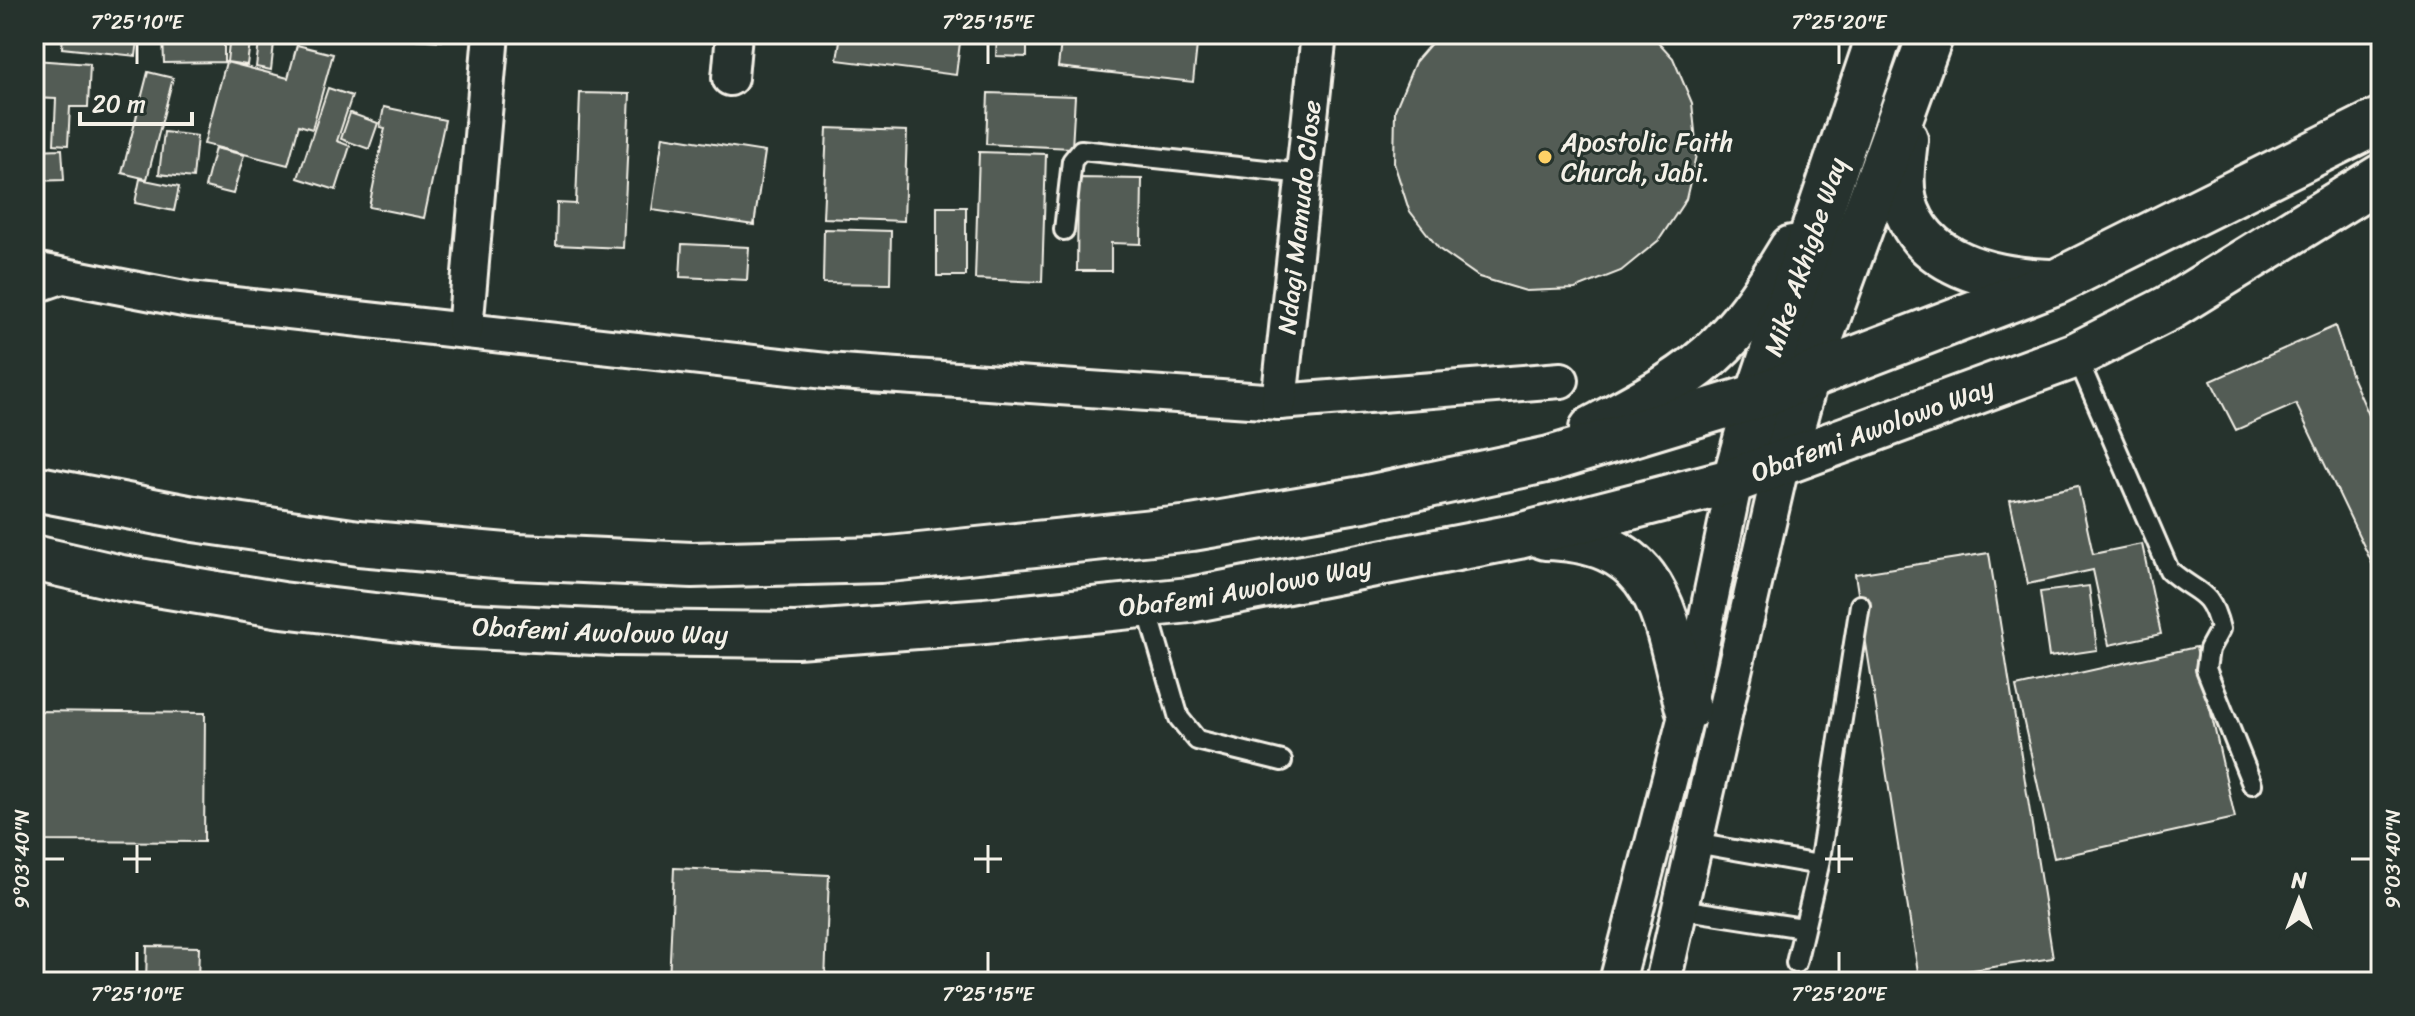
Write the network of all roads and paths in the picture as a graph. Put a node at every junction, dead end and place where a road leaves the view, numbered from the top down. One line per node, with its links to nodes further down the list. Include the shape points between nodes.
1 (491, 34): 17 (street)
2 (734, 34): 6 (street)
3 (1319, 34): 9 (street, Ndagi Mamudo Close)
4 (1880, 34): 11 (main road, Mike Akhigbe Way)
5 (1931, 34): 7 (main road, Mike Akhigbe Way)
6 (730, 78)
7 (1910, 90): 15 (main road, via 1901,174 1915,229 1932,250 1970,268 2009,281); 19 (main road, Mike Akhigbe Way)
8 (2381, 120): 15 (main road)
9 (1304, 174): 12 (lane, via 1081,150 1072,161); 22 (street, Ndagi Mamudo Close)
10 (2381, 177): 18 (main road, Obafemi Awolowo Way, via 2169,308)
11 (1831, 180): 21 (main road, Mike Akhigbe Way); 24 (main road, via 1771,283 1722,345 1614,417)
12 (1064, 230)
13 (34, 270): 14 (street)
14 (79, 279): 16 (lane); 17 (street, via 189,300)
15 (2056, 282): 19 (main road)
16 (34, 294)
17 (465, 330): 22 (street, via 826,371)
18 (2076, 355): 23 (main road, Obafemi Awolowo Way); 33 (lane, via 2169,570 2202,591 2215,608 2220,629 2206,669)
19 (1806, 377): 21 (main road); 23 (main road, Mike Akhigbe Way)
20 (1561, 380): 22 (street)
21 (1758, 396): 24 (main road); 25 (main road, Mike Akhigbe Way)
22 (1279, 402)
23 (1782, 462): 25 (main road, Obafemi Awolowo Way); 34 (street)
24 (1525, 464): 26 (main road, via 1192,528 880,560 692,565 359,543)
25 (1735, 480): 27 (main road, Obafemi Awolowo Way); 31 (street)
26 (34, 488)
27 (1519, 536): 29 (main road, Obafemi Awolowo Way); 31 (main road, via 1570,538 1608,548 1641,570 1662,604)
28 (34, 558): 29 (main road, Obafemi Awolowo Way, via 282,605 451,625 615,633 796,635)
29 (1146, 605): 32 (lane, via 1179,718 1197,740)
30 (1860, 605): 35 (lane)
31 (1688, 708): 39 (street)
32 (1282, 761)
33 (2252, 784)
34 (1695, 843): 35 (lane); 36 (street)
35 (1819, 865): 37 (lane)
36 (1680, 909): 37 (lane); 40 (street)
37 (1803, 928): 38 (lane)
38 (1796, 963)
39 (1617, 982)
40 (1663, 982)

